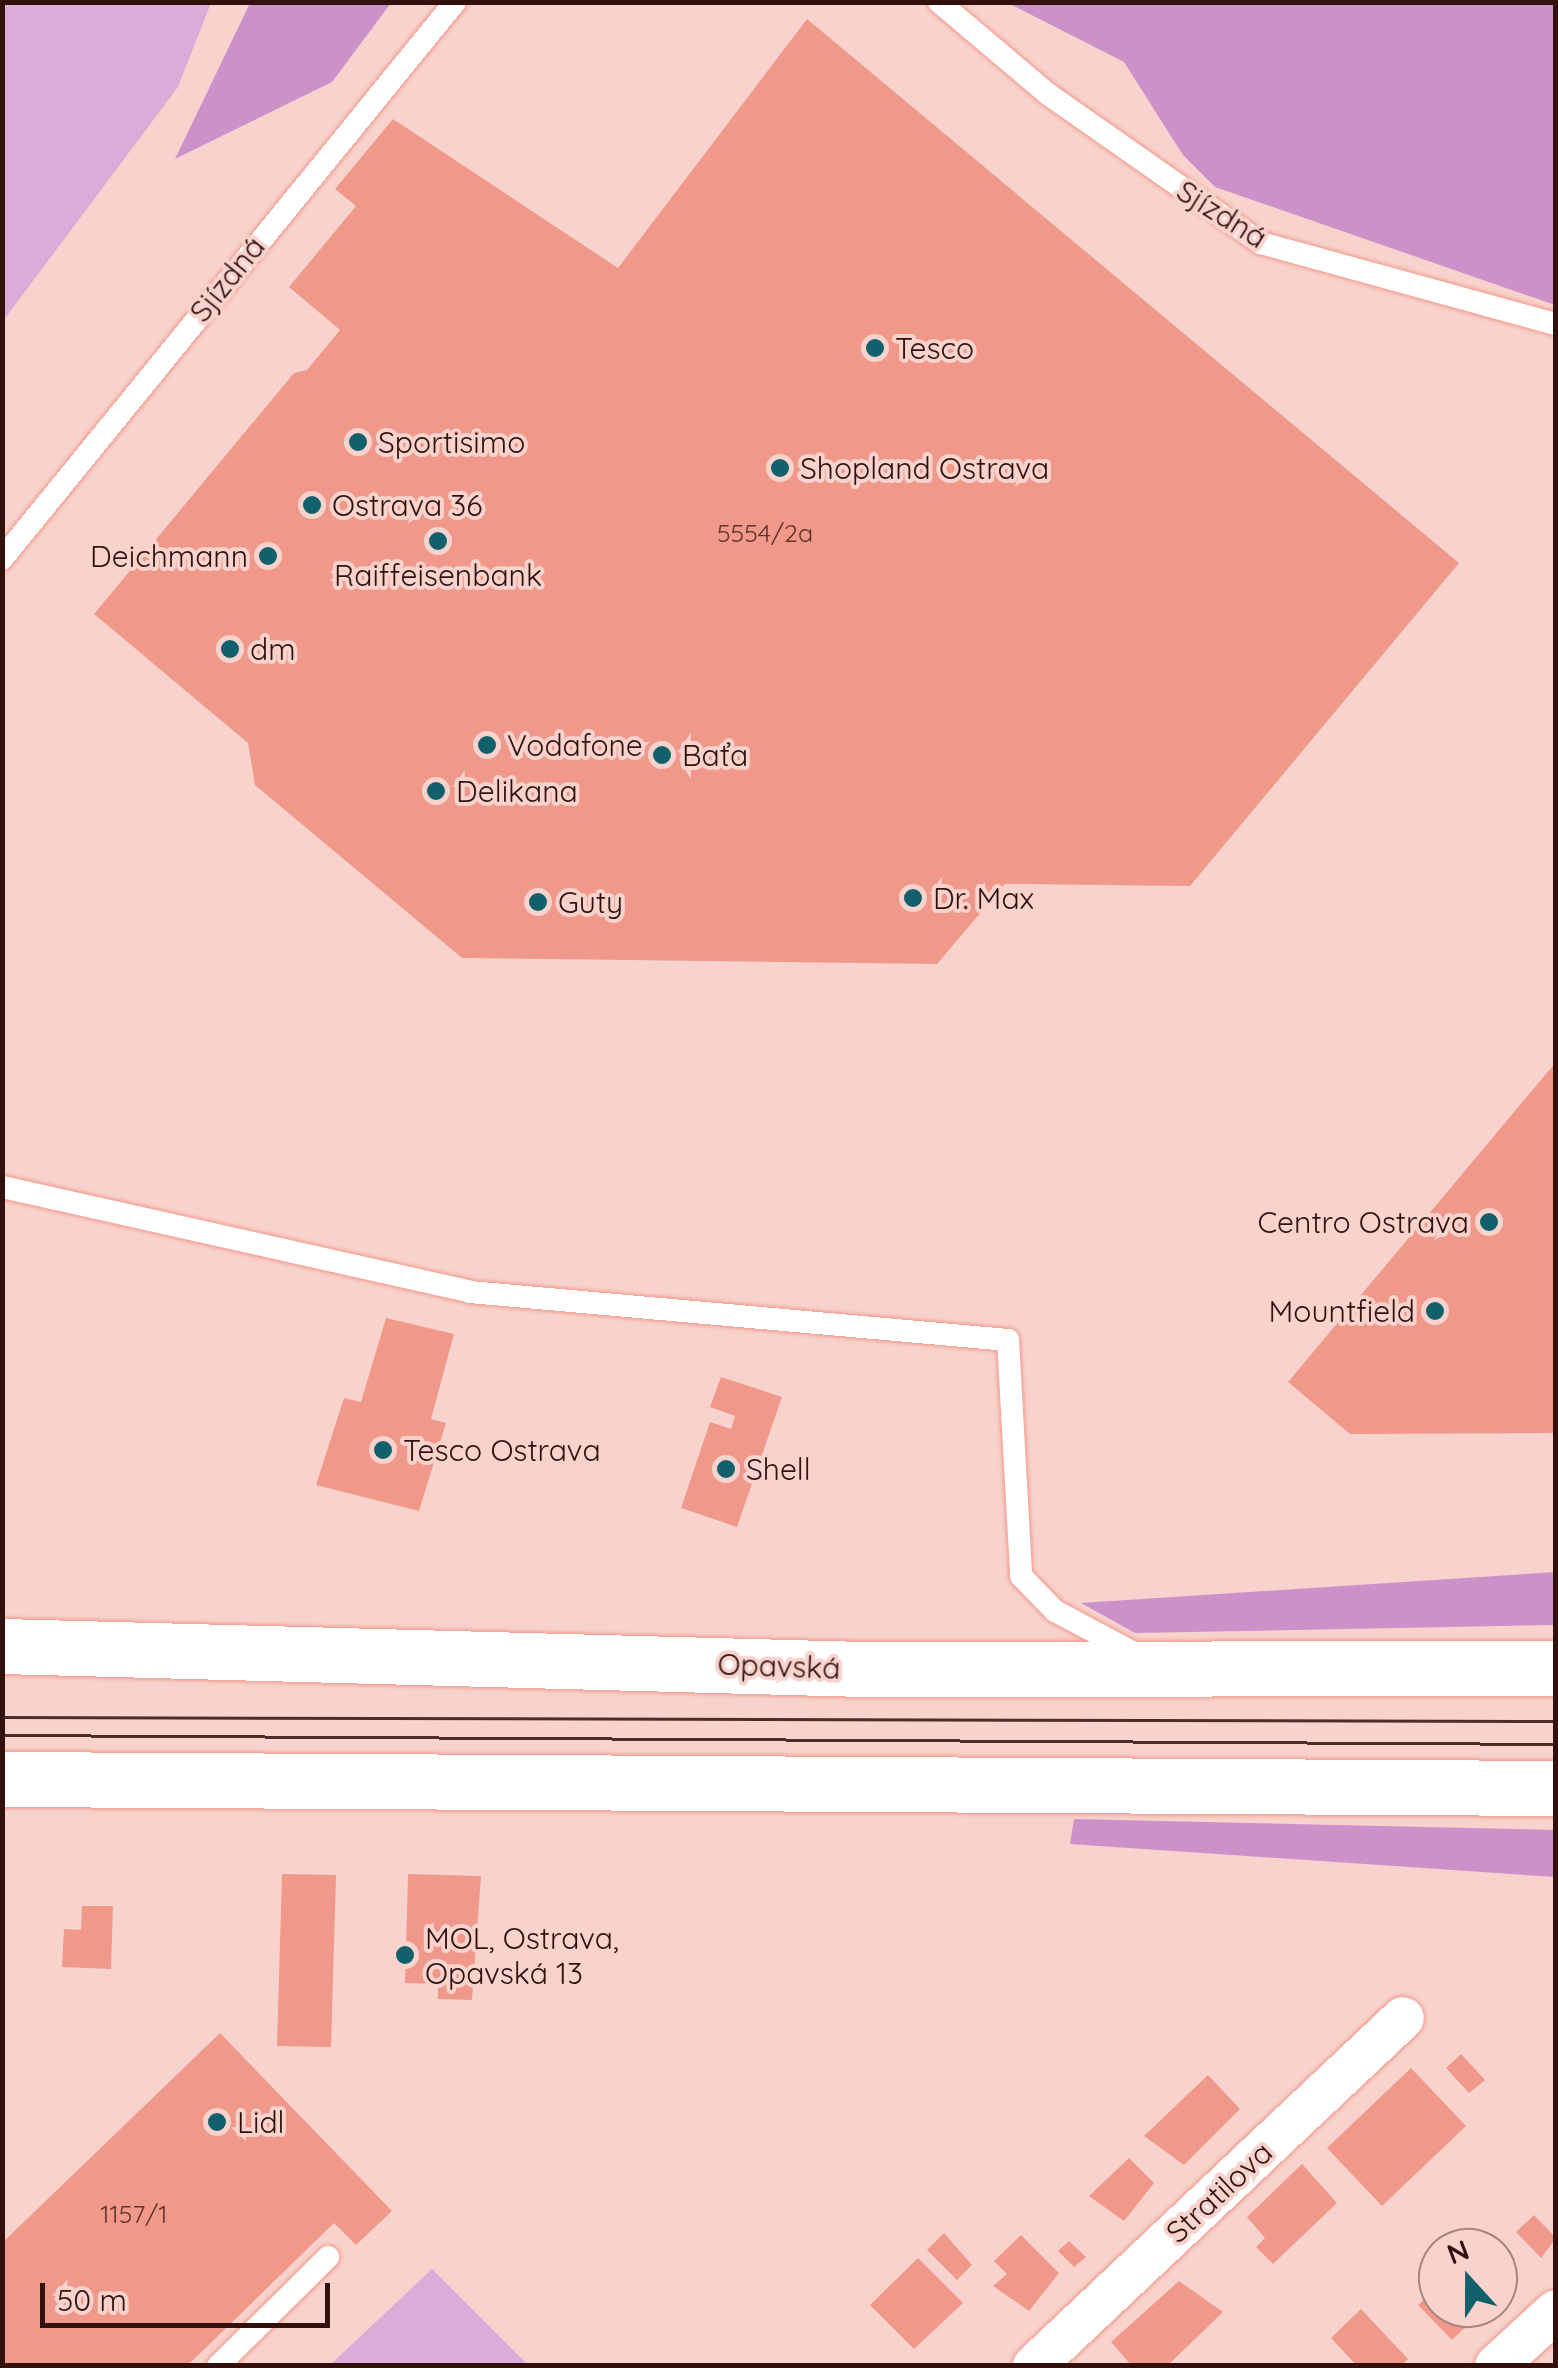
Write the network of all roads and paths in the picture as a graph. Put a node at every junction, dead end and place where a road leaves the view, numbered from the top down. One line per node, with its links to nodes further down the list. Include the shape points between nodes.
1 (455, 2): 4 (lane, Sjízdná)
2 (939, 2): 3 (lane, Sjízdná, via 1048,94 1261,243)
3 (1556, 324)
4 (2, 560)
5 (2, 1187): 8 (lane, via 470,1292 1008,1340 1022,1576 1083,1629)
6 (2, 1646): 8 (main road, Opavská, via 861,1669)
7 (1556, 1668): 8 (main road, Opavská)
8 (1166, 1669)
9 (2, 1779): 10 (main road)
10 (1556, 1788)
11 (1403, 2018): 15 (street, Stratilova)
12 (328, 2257): 14 (lane)
13 (1556, 2311): 16 (street)
14 (218, 2366)
15 (1034, 2366)
16 (1496, 2366)

